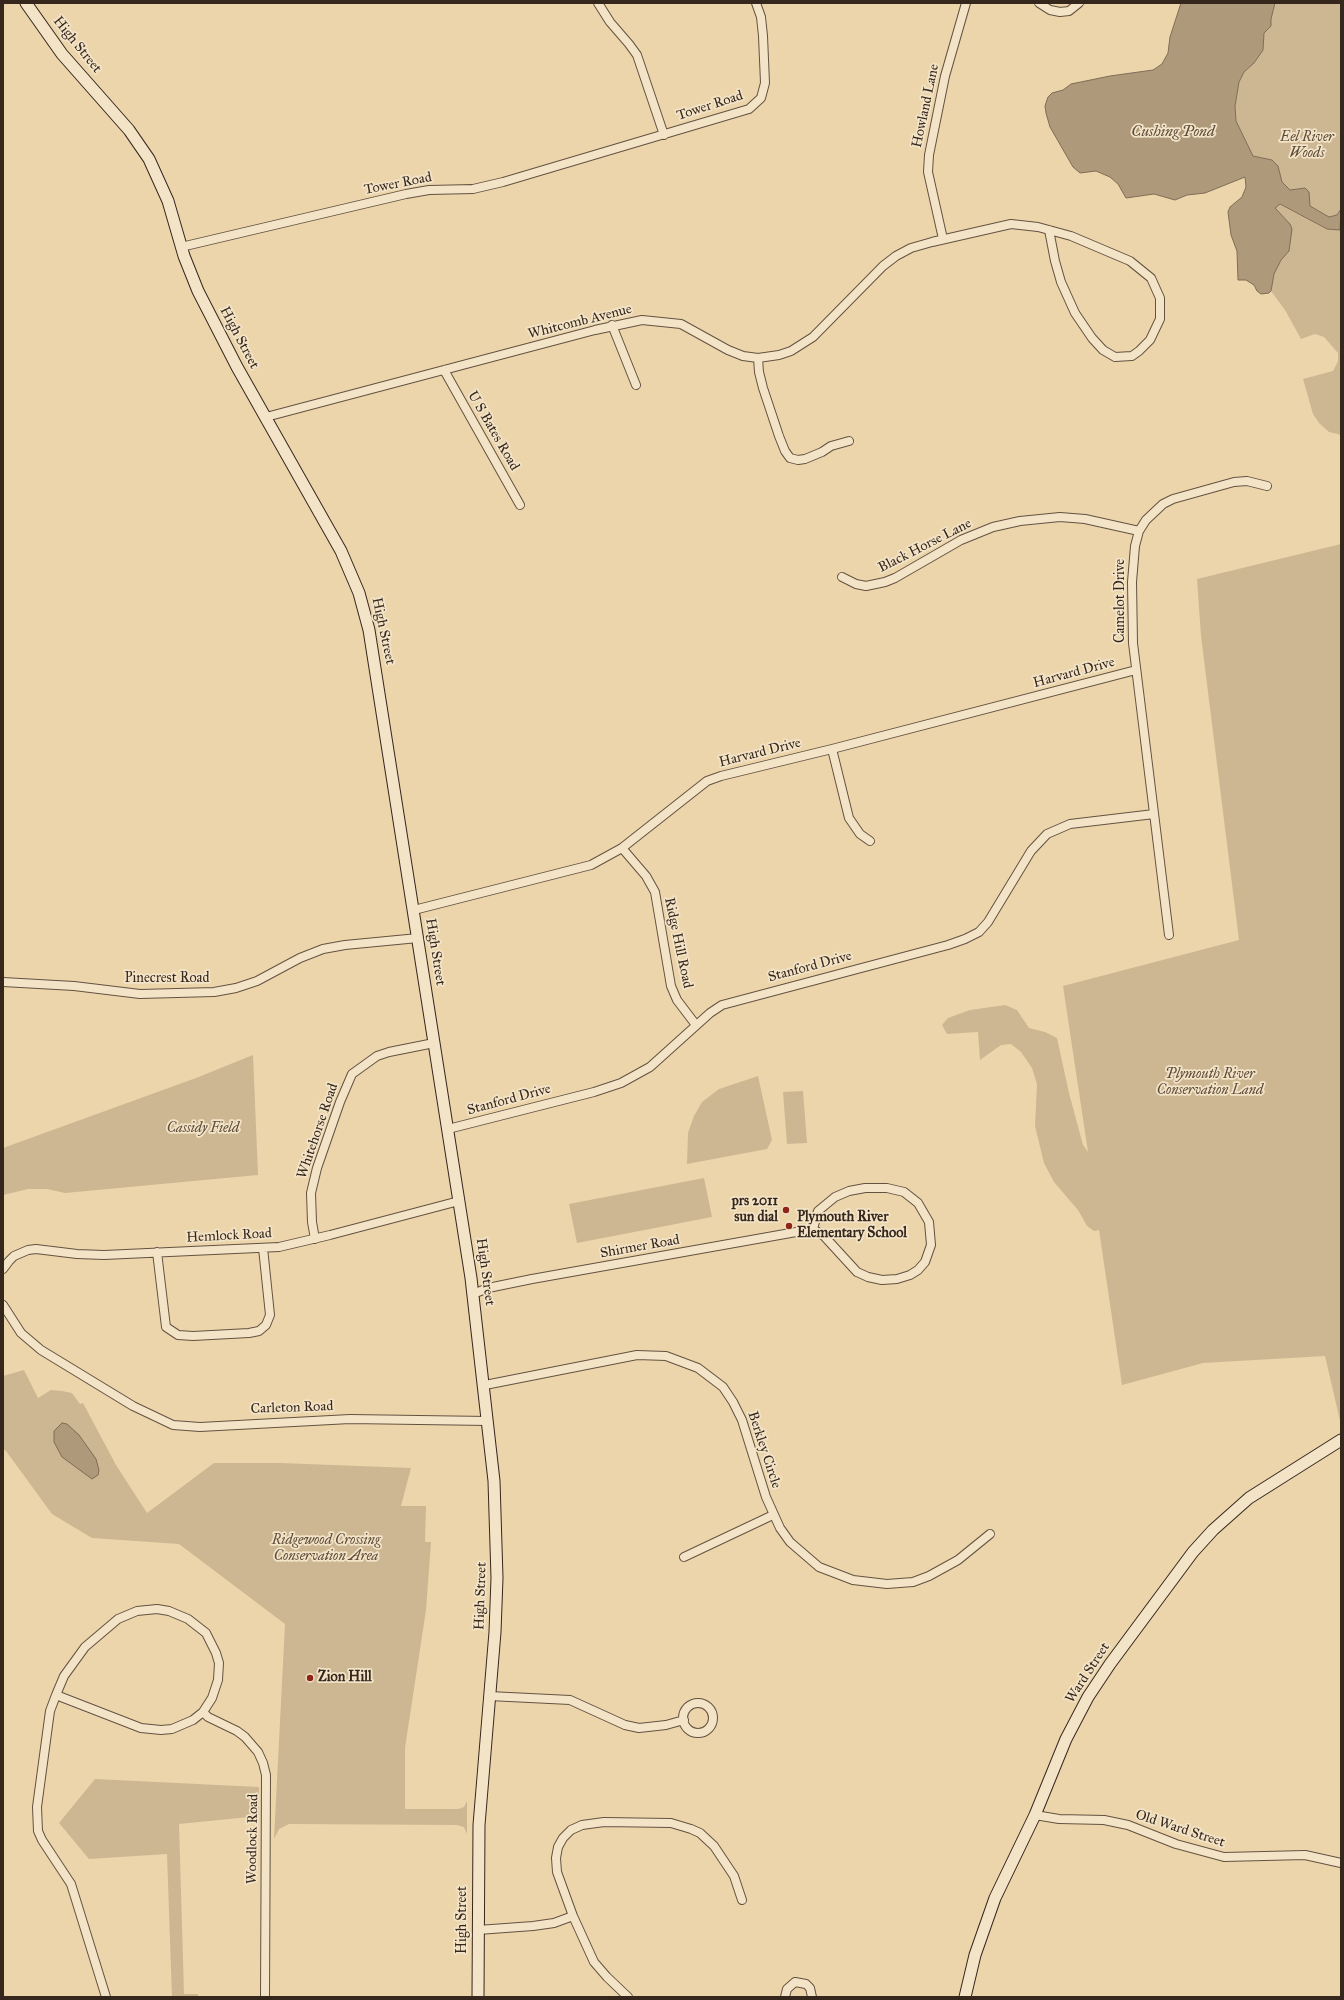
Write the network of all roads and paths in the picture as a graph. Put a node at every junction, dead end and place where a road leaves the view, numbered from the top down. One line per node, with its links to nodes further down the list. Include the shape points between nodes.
1 (26, 3): 10 (main road, High Street, via 62,54 150,159 163,187)
2 (598, 3): 7 (street, Tower Road, via 637,55)
3 (756, 3): 7 (street, Tower Road, via 763,36 765,83 761,98 749,109 739,113)
4 (966, 3): 9 (street, Howland Lane, via 945,76 928,155 928,172)
5 (1039, 3): 6 (street, via 1050,10 1060,12 1069,11)
6 (1079, 3)
7 (664, 135): 10 (street, Tower Road, via 473,189 429,190 406,194)
8 (1049, 230): 8 (street, Whitcomb Avenue, via 1118,256 1142,269 1151,278 1160,298 1160,319 1150,340 1132,356 1115,357 1103,350 1075,313 1055,261); 9 (street, Whitcomb Avenue, via 1010,224)
9 (943, 239): 12 (street, Whitcomb Avenue, via 911,248 896,256 883,266 823,328 803,344 779,355)
10 (181, 247): 15 (main road, High Street, via 206,307)
11 (612, 325): 12 (street, Whitcomb Avenue, via 642,320 681,324 736,353); 13 (street, Whitcomb Avenue); 14 (street)
12 (758, 358): 16 (street, via 763,388 779,436 790,458 805,459 831,446)
13 (444, 370): 15 (street, Whitcomb Avenue); 18 (street, U S Bates Road)
14 (636, 385)
15 (266, 417): 26 (main road, High Street, via 353,576 363,604 373,648)
16 (849, 441)
17 (1267, 486): 19 (street, Camelot Drive, via 1247,481 1234,482 1173,499 1154,511)
18 (520, 505)
19 (1139, 531): 20 (street, Black Horse Lane, via 1084,519 1060,517 1020,521 961,540 885,582 866,586); 21 (street, Camelot Drive, via 1132,569)
20 (842, 577)
21 (1136, 670): 22 (street, Harvard Drive); 23 (street, Camelot Drive)
22 (832, 749): 24 (street, via 849,818); 25 (street, Harvard Drive, via 707,781)
23 (1154, 814): 27 (street, Camelot Drive); 30 (street, Stanford Drive, via 1070,824 1047,834 1031,850 988,922 978,932 965,939 948,946 735,1000 722,1005)
24 (870, 842)
25 (622, 848): 26 (street, Harvard Drive, via 604,859 571,871); 30 (street, Ridge Hill Road, via 646,876 654,892 671,986 677,1000)
26 (414, 910): 28 (main road, High Street)
27 (1169, 935)
28 (418, 938): 29 (street, Pinecrest Road, via 322,949 257,981 214,992 140,994 74,986); 31 (main road, High Street)
29 (3, 982)
30 (696, 1025): 32 (street, Stanford Drive, via 650,1067 621,1083)
31 (434, 1043): 32 (main road, High Street); 35 (street, Whitehorse Road, via 377,1056 352,1074 319,1161 311,1194)
32 (448, 1129): 33 (main road, High Street)
33 (459, 1201): 35 (street, Hemlock Road); 39 (main road, High Street)
34 (813, 1229): 34 (street, via 824,1236 857,1272 882,1280 897,1279 918,1270 925,1262 931,1245 929,1222 918,1203 904,1192 887,1188 865,1188 835,1197 818,1211); 39 (street, Shirmer Road, via 532,1279 488,1288)
35 (315, 1239): 36 (street, Hemlock Road)
36 (263, 1248): 37 (street, Hemlock Road); 37 (street, via 270,1315 266,1325 259,1331 249,1333 193,1336 178,1335 166,1327)
37 (157, 1252): 38 (street, Hemlock Road, via 91,1255 36,1249 14,1256)
38 (3, 1269)
39 (473, 1294): 41 (main road, High Street)
40 (3, 1305): 42 (street, Carleton Road, via 14,1324 41,1350 149,1415 173,1425 185,1427 343,1419)
41 (485, 1385): 42 (main road, High Street); 44 (street, Berkley Circle, via 636,1356 666,1356 693,1366 711,1376 723,1387 733,1402 742,1420)
42 (488, 1421): 48 (main road, High Street, via 496,1511 497,1571 496,1620)
43 (1341, 1440): 51 (main road, Ward Street, via 1249,1498 1224,1519 1193,1552 1088,1697 1066,1740)
44 (773, 1515): 45 (street, Berkley Circle, via 790,1542 819,1567 837,1576 871,1584 899,1584 929,1576 958,1560); 46 (street)
45 (990, 1534)
46 (684, 1558)
47 (56, 1695): 49 (street, via 151,1729 172,1729 182,1726); 49 (street, via 70,1666 99,1633 127,1614 157,1609 188,1619 200,1627 211,1641 219,1663 218,1680 212,1698); 56 (street, via 48,1720 37,1807 38,1831 71,1884)
48 (489, 1696): 50 (street, via 570,1700 625,1725 639,1728 658,1727); 55 (main road, High Street, via 479,1825)
49 (203, 1712): 57 (street, Woodlock Road, via 246,1737 258,1752 266,1775)
50 (684, 1720)
51 (1035, 1815): 52 (street, Old Ward Street, via 1059,1819 1104,1820 1128,1825 1176,1844 1224,1857 1305,1855); 62 (main road, Ward Street, via 984,1925)
52 (1341, 1863)
53 (742, 1900): 54 (street, via 734,1876 714,1846 700,1834 671,1823 604,1822 582,1825 571,1830 558,1847 557,1872)
54 (573, 1916): 55 (street, via 533,1926); 59 (street, via 594,1962)
55 (478, 1930): 58 (main road, High Street)
56 (106, 1997)
57 (265, 1997)
58 (478, 1997)
59 (628, 1997)
60 (785, 1997): 61 (street, via 791,1984 802,1982 810,1988)
61 (812, 1997)
62 (964, 1997)

